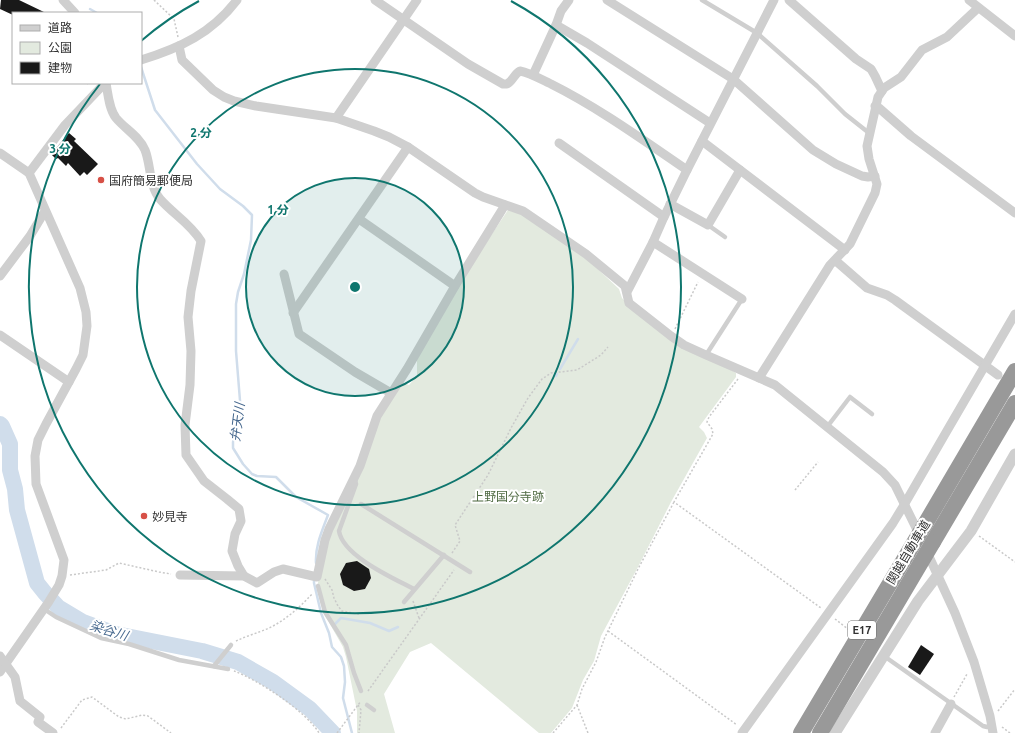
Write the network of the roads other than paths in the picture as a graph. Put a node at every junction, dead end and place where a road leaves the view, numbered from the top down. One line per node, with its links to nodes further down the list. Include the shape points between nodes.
1 (63, 0): 12 (street)
2 (237, 0): 17 (street, via 221,19)
3 (375, 0): 13 (street)
4 (417, 0): 13 (street)
5 (569, 0): 14 (street, via 561,11)
6 (607, 0): 20 (street)
7 (702, 0): 15 (lane)
8 (774, 0): 15 (street)
9 (789, 0): 23 (street, via 856,59 871,69)
10 (969, 0): 11 (street)
11 (978, 8): 16 (street); 23 (street, via 947,37 922,50 901,77)
12 (74, 12)
13 (403, 20): 19 (street, via 468,64 503,84 510,82 520,71); 25 (street)
14 (556, 25): 19 (street); 26 (street)
15 (757, 33): 20 (street); 27 (lane)
16 (1015, 35)
17 (179, 46): 18 (street); 25 (street, via 182,60 213,90 224,97 256,106)
18 (142, 60)
19 (533, 75): 32 (street, via 597,109)
20 (733, 79): 26 (street); 35 (street, via 813,150 862,176)
21 (105, 84): 34 (street, via 65,125)
22 (106, 84): 73 (street, via 116,118 141,142 146,152 155,193 196,232 201,241 188,316 191,351 185,425 186,455 204,481 239,509 241,521 235,534 232,551)
23 (882, 91): 24 (street)
24 (875, 106): 27 (street); 39 (street)
25 (336, 118): 30 (street, via 389,137)
26 (710, 123): 28 (street)
27 (869, 133): 35 (street, via 868,156)
28 (702, 142): 32 (street); 33 (street)
29 (559, 143): 40 (street)
30 (408, 148): 37 (street, via 475,193); 41 (street)
31 (0, 153): 34 (street)
32 (687, 170): 36 (street)
33 (740, 170): 42 (street); 45 (street)
34 (29, 173): 38 (street)
35 (875, 176): 45 (street, via 876,193 854,238)
36 (670, 204): 40 (street); 42 (street)
37 (506, 205): 49 (street); 50 (street, via 523,211 586,254 625,286)
38 (45, 211): 48 (street); 60 (street, via 80,288 86,312 83,355)
39 (1015, 213)
40 (664, 217): 44 (street)
41 (359, 218): 49 (street); 52 (street)
42 (708, 225): 43 (lane)
43 (725, 237)
44 (653, 242): 50 (street); 51 (street)
45 (845, 250): 46 (street)
46 (836, 261): 56 (street, via 867,288 895,300); 59 (street, via 830,265)
47 (284, 274): 52 (street)
48 (0, 276)
49 (455, 286): 61 (street)
50 (627, 292): 55 (street, via 629,303 671,336)
51 (742, 299): 55 (lane)
52 (294, 313): 61 (street, via 299,334)
53 (1015, 314): 56 (street)
54 (0, 335): 60 (street)
55 (706, 355): 59 (street)
56 (985, 366): 58 (street); 68 (street)
57 (1015, 371): 90 (highway, 関越自動車道 / E17, bridge)
58 (998, 375)
59 (759, 378): 64 (street, via 779,388)
60 (69, 382): 77 (street, via 38,440 35,456 36,484 64,560 59,585)
61 (391, 393): 66 (street, via 374,423)
62 (1015, 403): 91 (highway, 関越自動車道 / E17, bridge)
63 (872, 414): 64 (lane, via 850,397)
64 (827, 427): 68 (street, via 888,477)
65 (1015, 454): 71 (street, via 971,531)
66 (354, 478): 74 (street, via 329,528); 75 (lane, via 356,484 339,531 340,538 356,555 388,576)
67 (361, 504): 69 (lane)
68 (904, 505): 71 (street); 88 (street)
69 (444, 555): 70 (lane); 75 (lane)
70 (470, 572)
71 (938, 573): 79 (street); 87 (street, via 974,662)
72 (180, 575): 73 (street)
73 (244, 576): 74 (street, via 257,583 283,569)
74 (318, 582): 83 (lane, via 325,612 346,645)
75 (414, 588): 76 (lane)
76 (404, 602)
77 (46, 606): 80 (street); 81 (lane, via 62,620 101,638 179,660)
78 (230, 646): 81 (lane)
79 (884, 656): 84 (lane); 92 (street)
80 (2, 664): 89 (street, via 15,677 20,701 40,718 38,722)
81 (215, 664): 82 (lane)
82 (228, 669)
83 (361, 690)
84 (951, 704): 87 (lane); 93 (street)
85 (367, 705): 86 (lane)
86 (374, 710)
87 (993, 730)
88 (743, 731)
89 (53, 733)
90 (801, 733)
91 (820, 733)
92 (835, 733)
93 (935, 733)

